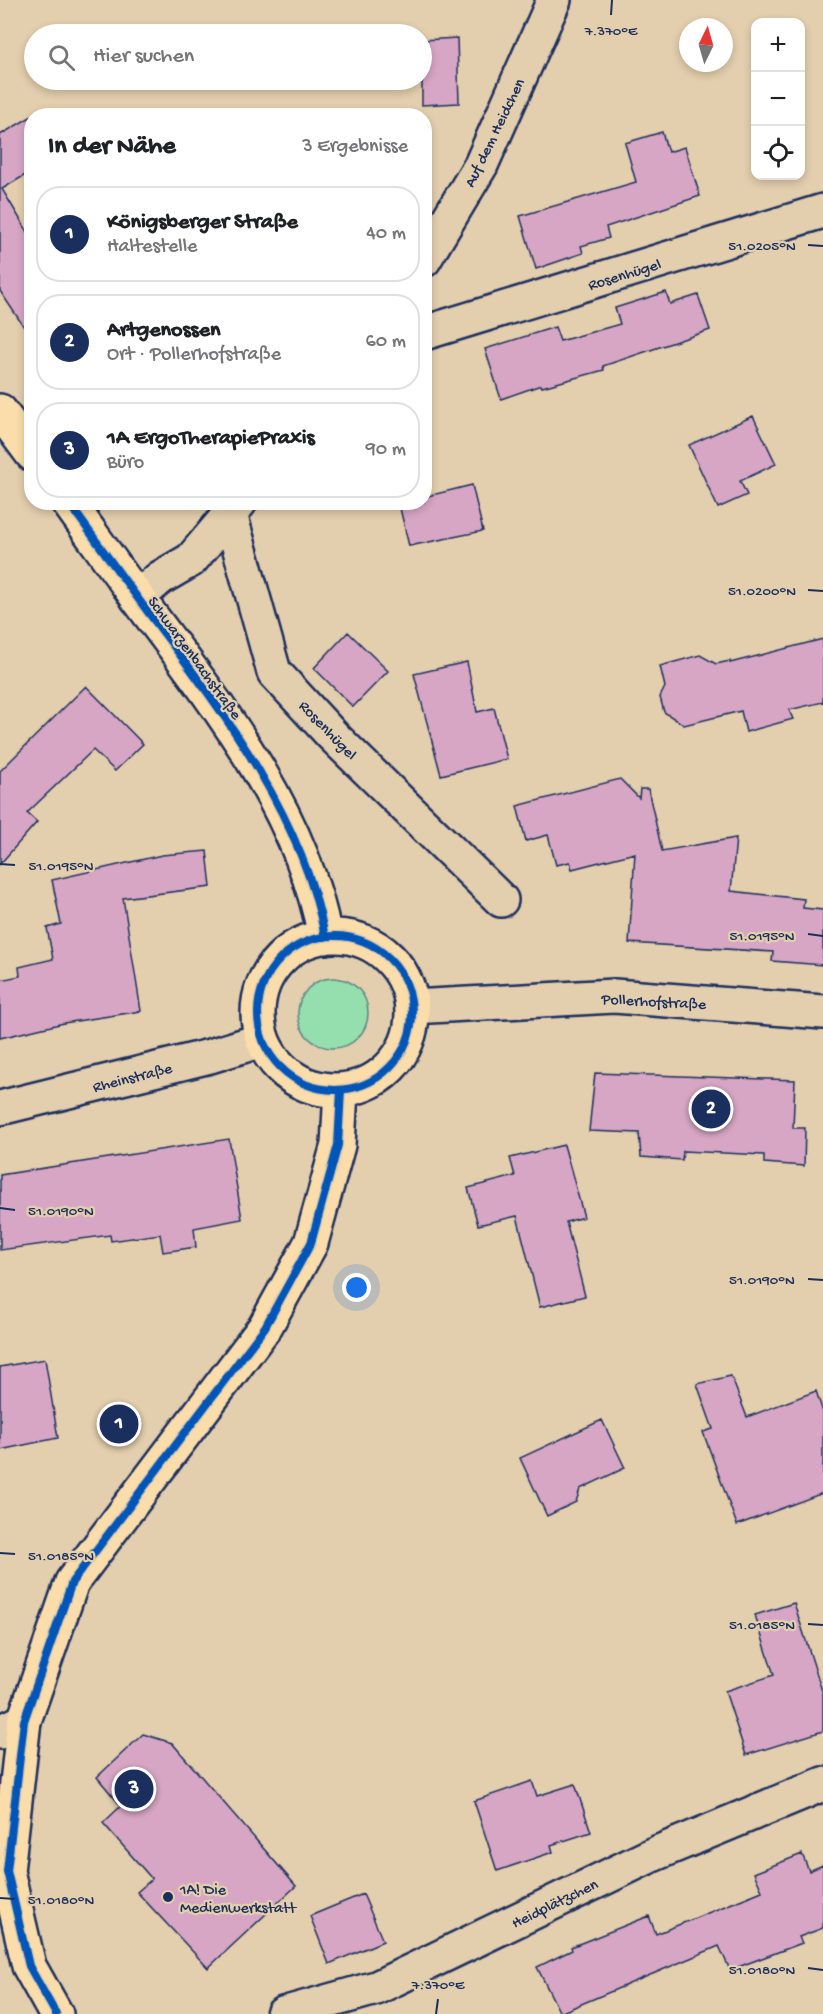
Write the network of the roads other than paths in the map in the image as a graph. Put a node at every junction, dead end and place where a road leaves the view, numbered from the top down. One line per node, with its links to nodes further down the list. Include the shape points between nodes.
1 (554, 0): 3 (street, Auf dem Heidchen, via 481,165)
2 (823, 211): 4 (street, Rosenhügel)
3 (432, 247)
4 (432, 331)
5 (0, 411): 6 (main road)
6 (24, 443)
7 (74, 510): 10 (main road, Schwarzenbachstraße)
8 (233, 510): 10 (street, Rosenhügel, via 191,560 160,578)
9 (235, 510): 11 (street, Rosenhügel, via 274,672 333,736)
10 (137, 598): 12 (main road, Schwarzenbachstraße, via 215,703 272,796 304,862 321,911)
11 (501, 900)
12 (325, 937): 13 (main road, via 356,939 384,954 404,978); 15 (main road, via 293,948 269,973 258,1005)
13 (412, 1007): 14 (street, Pollerhofstraße, via 614,996); 16 (main road, via 409,1037 394,1064 370,1082)
14 (823, 1012)
15 (262, 1040): 16 (main road, via 270,1055 293,1078 324,1090); 17 (street, Rheinstraße)
16 (341, 1090): 18 (main road, via 338,1145 311,1243 266,1327 72,1582)
17 (0, 1108)
18 (12, 1726): 20 (main road, via 7,1871 29,1966)
19 (823, 1784): 21 (street, Heidplätzchen, via 652,1855 376,1988)
20 (56, 2014)
21 (283, 2014)

